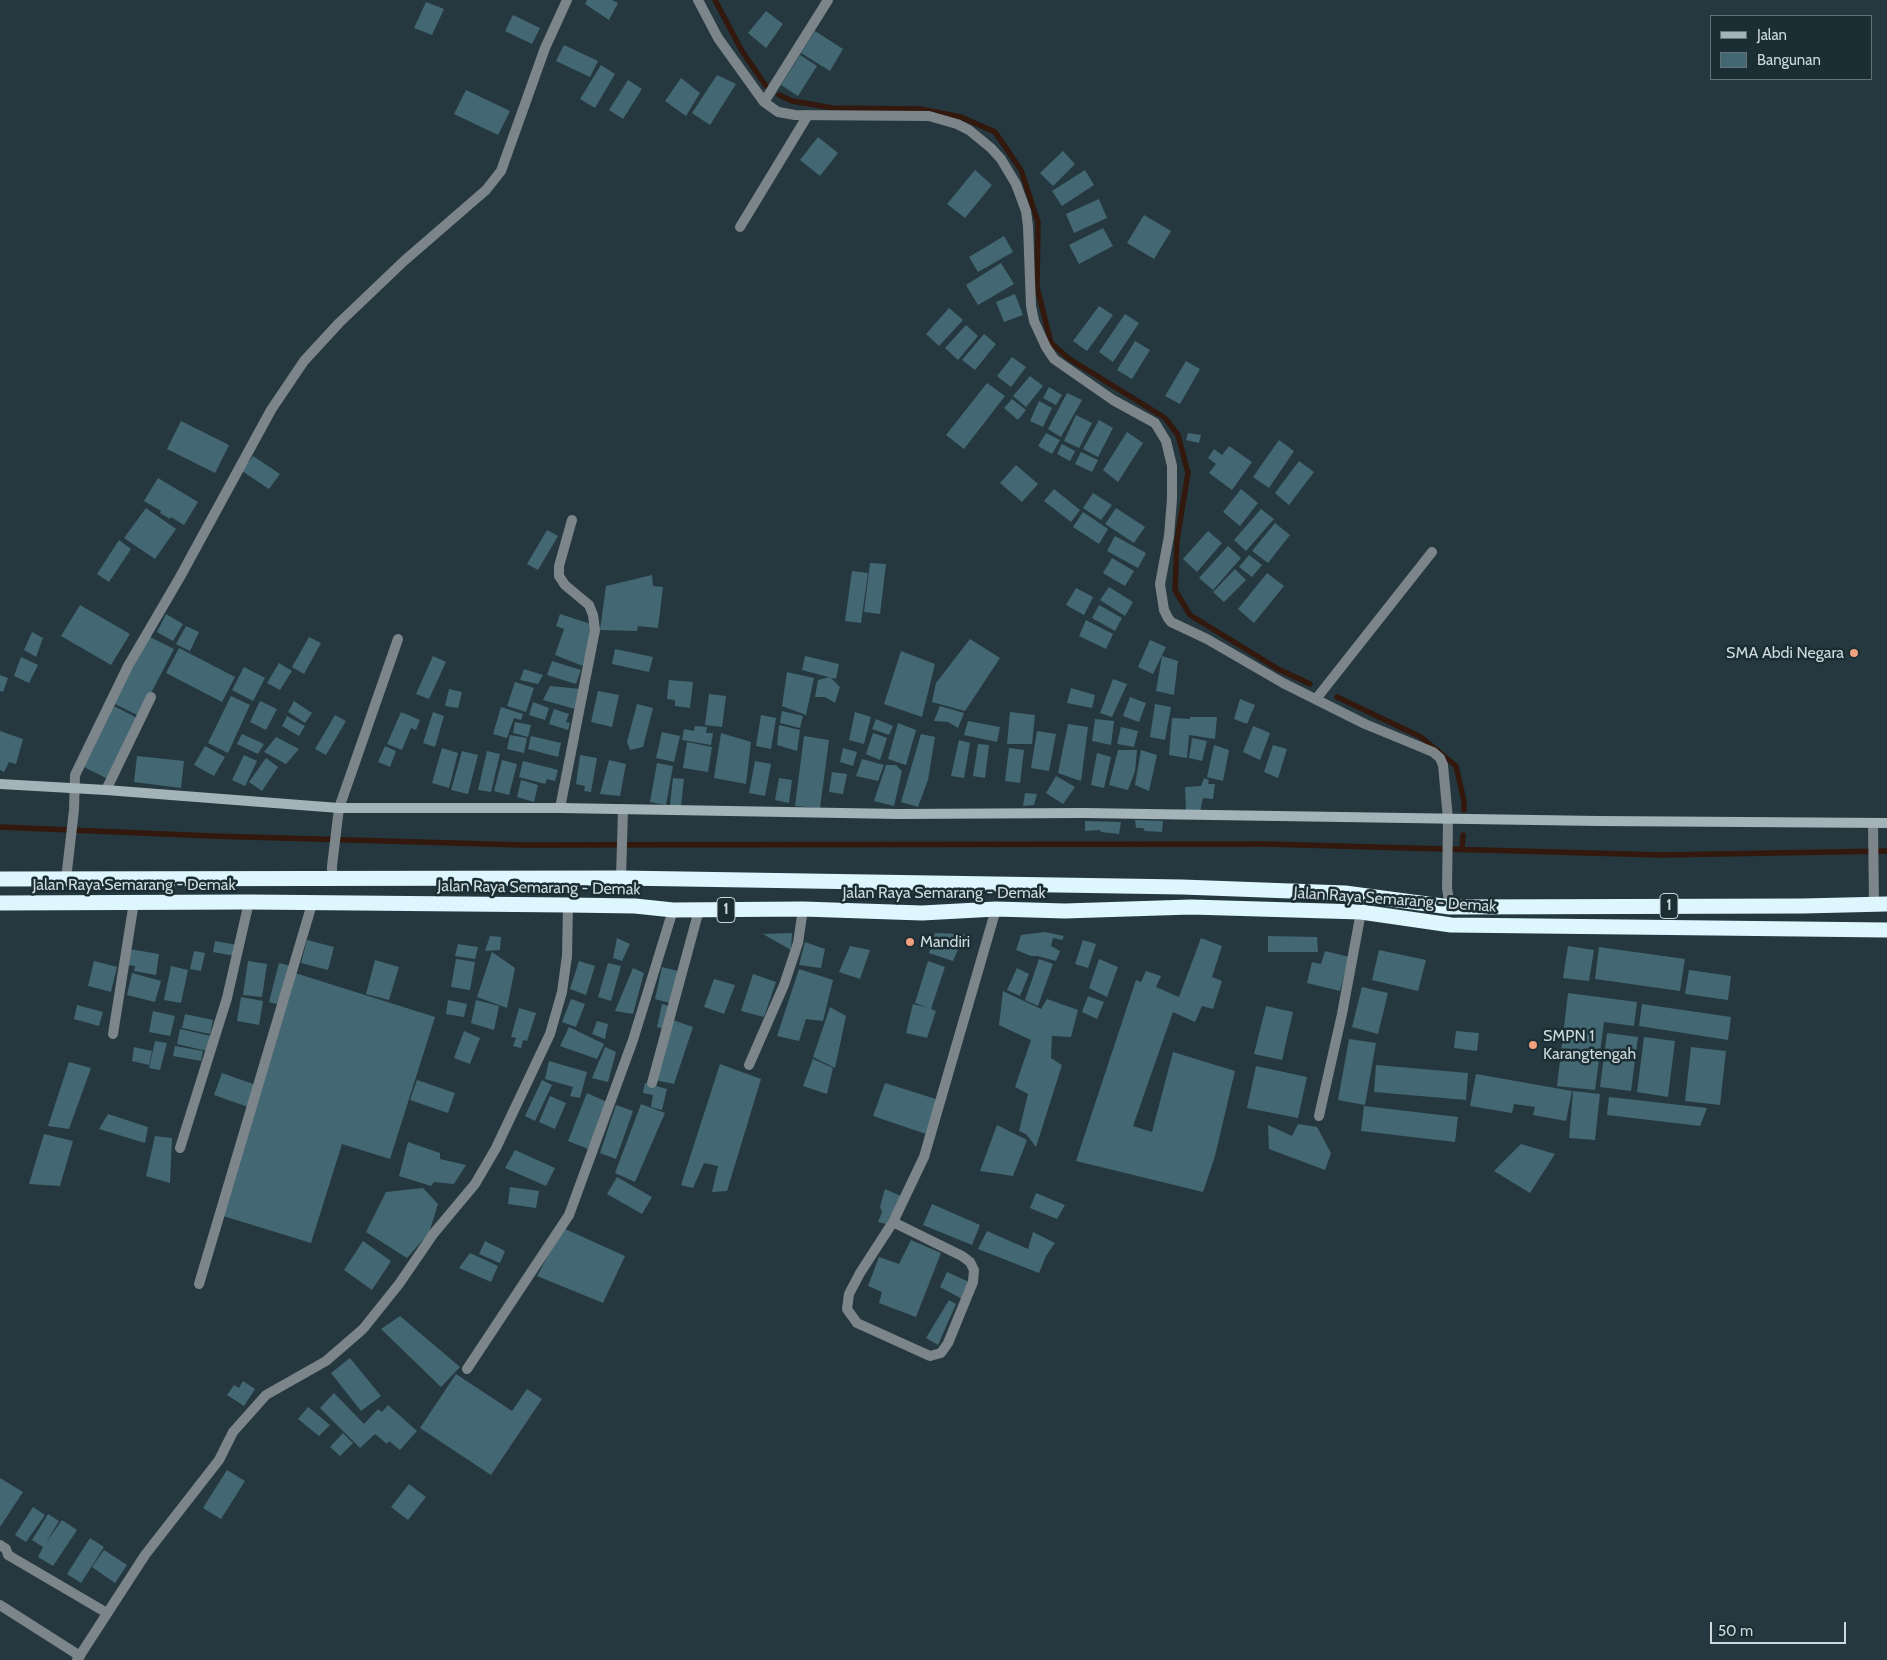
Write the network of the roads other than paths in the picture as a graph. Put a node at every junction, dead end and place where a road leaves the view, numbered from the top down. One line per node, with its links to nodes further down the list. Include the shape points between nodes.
1 (567, 0): 13 (street, via 545,48 501,171 486,190 338,323 304,362 271,410 128,666 75,775)
2 (698, 0): 4 (street, via 718,38)
3 (828, 0): 4 (street)
4 (764, 102): 5 (street, via 786,114)
5 (808, 115): 6 (street); 11 (street, via 929,116 963,127 992,148 1016,184 1026,211 1031,306 1046,348 1054,359 1112,400 1155,423 1166,442 1172,466 1172,499 1160,584 1168,618)
6 (740, 227)
7 (572, 520): 15 (street, via 559,576 588,605 595,630)
8 (1432, 552): 11 (street)
9 (398, 639): 16 (street)
10 (151, 697): 14 (street)
11 (1316, 699): 18 (street, via 1440,758)
12 (0, 784): 13 (street)
13 (76, 788): 14 (street); 24 (street)
14 (106, 790): 16 (street)
15 (560, 808): 16 (street); 17 (street)
16 (339, 812): 21 (street)
17 (623, 814): 18 (street, via 1084,813); 22 (street)
18 (1448, 819): 20 (street); 33 (street, via 1446,888)
19 (1887, 823): 20 (street)
20 (1873, 829): 31 (street, via 1874,870)
21 (332, 872): 24 (highway, Jalan Raya Semarang - Demak / 1); 25 (highway, Jalan Raya Semarang - Demak / 1)
22 (621, 874): 25 (highway, Jalan Raya Semarang - Demak / 1); 33 (highway, Jalan Raya Semarang - Demak / 1, via 1345,893)
23 (0, 879): 24 (highway, Jalan Raya Semarang - Demak / 1)
24 (66, 879)
25 (438, 880): 30 (highway)
26 (134, 902): 27 (highway, Jalan Raya Semarang - Demak / 1); 28 (highway, Jalan Raya Semarang - Demak / 1); 40 (street)
27 (249, 902): 29 (highway, Jalan Raya Semarang - Demak / 1); 44 (street, via 227,998)
28 (0, 903)
29 (312, 904): 30 (highway, Jalan Raya Semarang - Demak / 1); 46 (street)
30 (437, 904): 32 (highway, Jalan Raya Semarang - Demak / 1)
31 (1881, 904): 33 (highway, Jalan Raya Semarang - Demak / 1)
32 (568, 905): 35 (highway, Jalan Raya Semarang - Demak / 1); 50 (street, via 567,956 562,992 550,1034 496,1148 475,1184 434,1233 363,1330 326,1360 266,1395 233,1432 219,1460 145,1555)
33 (1450, 907)
34 (803, 909): 36 (highway, Jalan Raya Semarang - Demak / 1); 37 (highway, Jalan Raya Semarang - Demak / 1, via 922,913); 41 (street, via 798,943 784,985)
35 (673, 910): 36 (highway, Jalan Raya Semarang - Demak / 1); 47 (street, via 633,1040 569,1215)
36 (699, 910): 42 (street)
37 (996, 910): 38 (highway, Jalan Raya Semarang - Demak / 1, via 1192,907); 45 (street, via 924,1157)
38 (1361, 912): 39 (highway, Jalan Raya Semarang - Demak / 1, via 1451,925); 43 (street)
39 (1887, 930)
40 (113, 1034)
41 (749, 1065)
42 (652, 1083)
43 (1319, 1116)
44 (180, 1148)
45 (893, 1222): 45 (street, via 860,1273 849,1294 846,1309 857,1323 930,1356 941,1353 948,1344 973,1282 974,1270 962,1256)
46 (199, 1284)
47 (467, 1369)
48 (0, 1545): 50 (street, via 8,1554)
49 (0, 1605): 51 (street)
50 (107, 1613): 51 (street)
51 (78, 1658)

